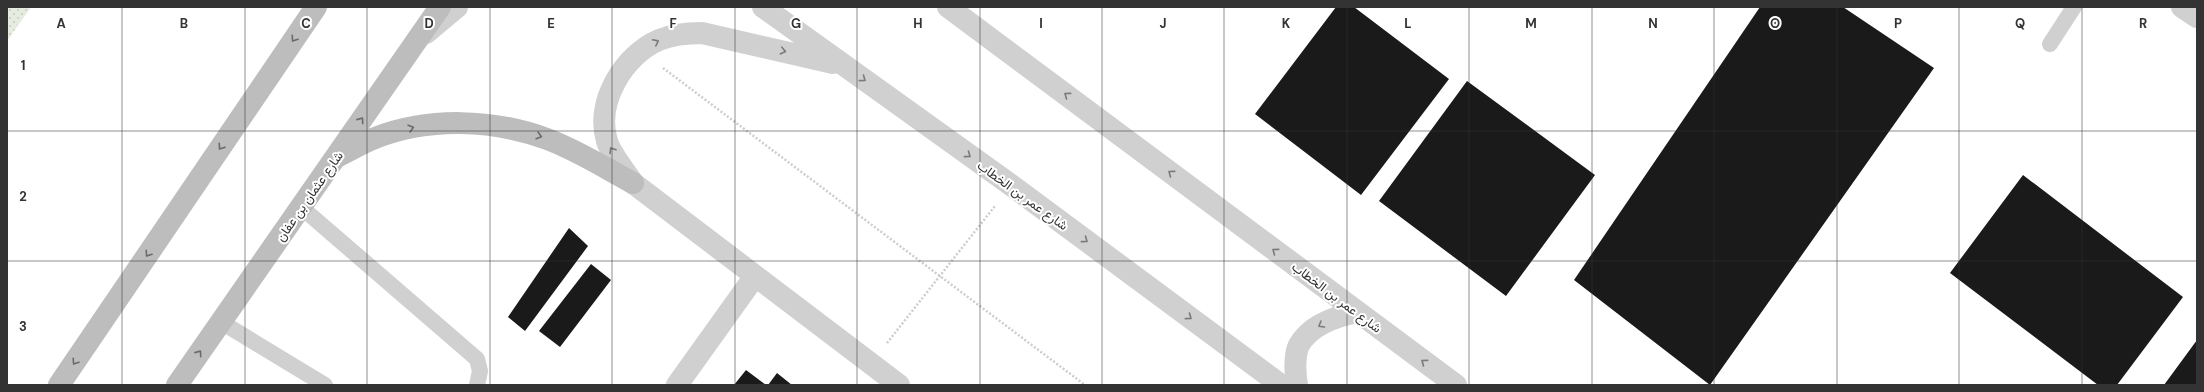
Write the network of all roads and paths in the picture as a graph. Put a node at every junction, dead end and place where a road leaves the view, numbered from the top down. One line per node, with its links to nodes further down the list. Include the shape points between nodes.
1 (316, 7): 22 (main road, one-way to 22)
2 (440, 7): 9 (main road, شارع عثمان بن عفان)
3 (458, 7): 9 (street)
4 (763, 7): 12 (street, شارع عمر بن الخطاب)
5 (948, 7): 19 (street, شارع عمر بن الخطاب, one-way to 5)
6 (2074, 7): 10 (lane)
7 (2182, 7): 8 (street)
8 (2197, 17)
9 (417, 40): 13 (main road, شارع عثمان بن عفان, one-way to 9)
10 (2050, 44)
11 (641, 51): 12 (street, one-way to 12, via 659,40 680,34 702,33); 14 (street, one-way to 11, via 607,142 605,116 610,91 623,69); 18 (path)
12 (843, 65): 15 (street, شارع عمر بن الخطاب, one-way to 15)
13 (335, 157): 14 (main road, one-way to 14, via 375,138 417,126 461,122 505,127 547,139); 16 (main road, شارع عثمان بن عفان)
14 (633, 183): 17 (street)
15 (1011, 185): 18 (path); 29 (street, شارع عمر بن الخطاب, one-way to 29)
16 (301, 207): 20 (main road, شارع عثمان بن عفان); 25 (lane, via 477,359 480,371)
17 (755, 276): 21 (street); 26 (street)
18 (940, 276): 21 (path); 28 (path)
19 (1358, 312): 30 (street, one-way to 30, via 1335,317 1315,328 1299,345 1295,370); 31 (street, شارع عمر بن الخطاب, one-way to 19)
20 (221, 322): 23 (main road, شارع عثمان بن عفان, one-way to 20); 24 (lane)
21 (870, 364): 27 (street)
22 (59, 385)
23 (177, 385)
24 (325, 385)
25 (478, 385)
26 (677, 385)
27 (899, 385)
28 (1085, 385)
29 (1281, 385)
30 (1296, 385)
31 (1456, 385)

